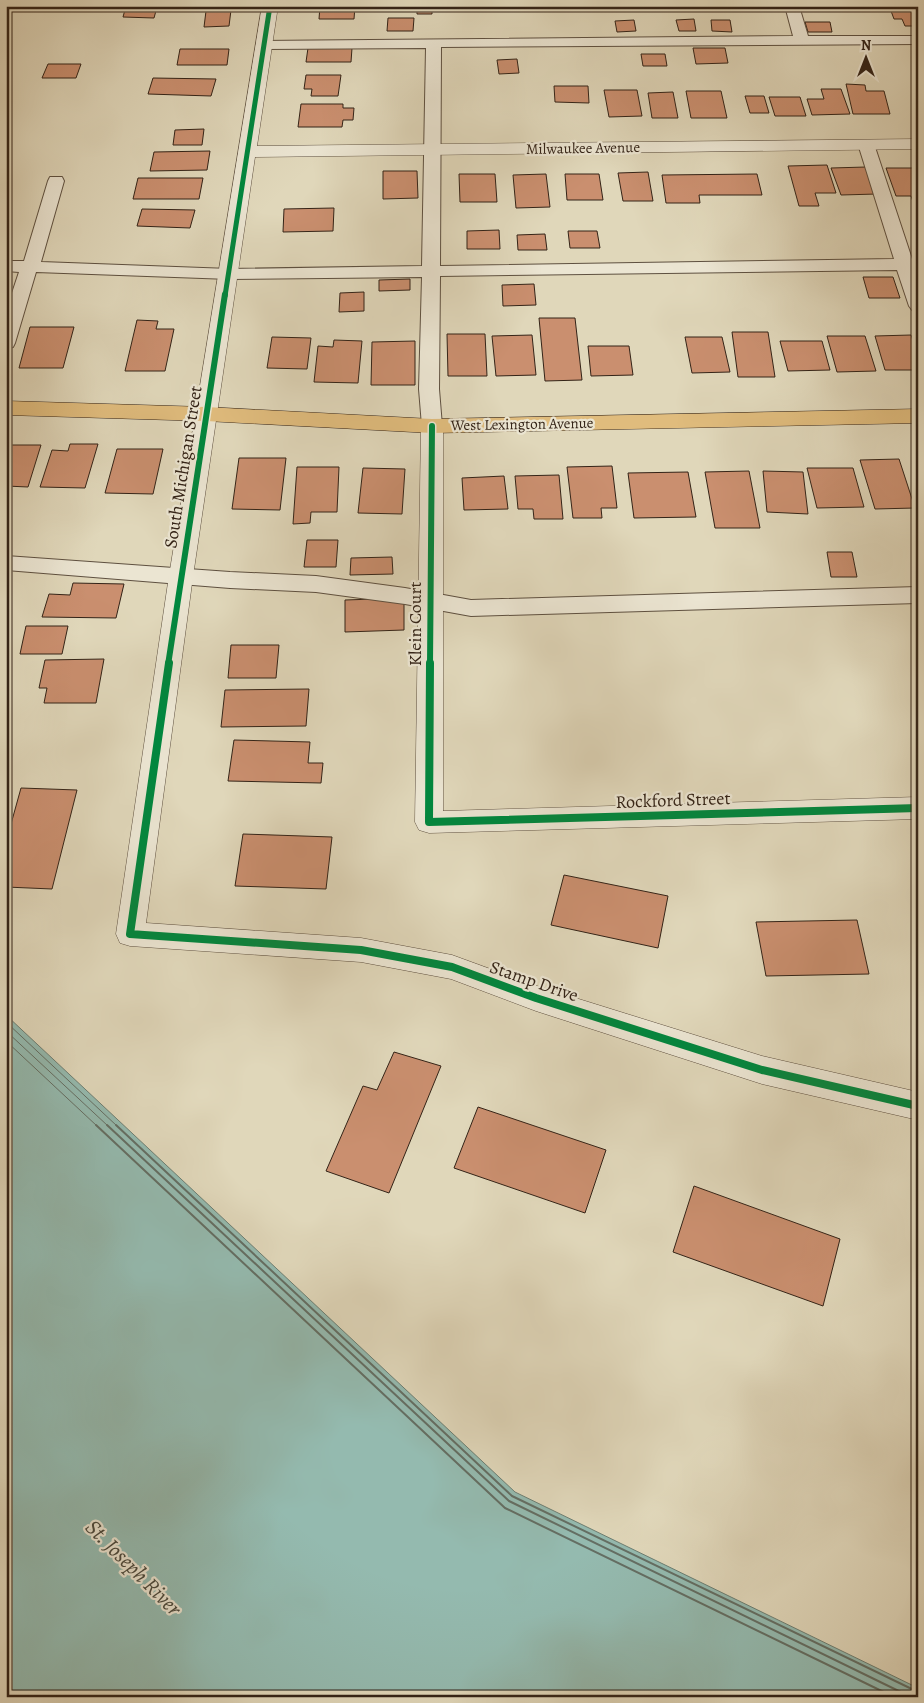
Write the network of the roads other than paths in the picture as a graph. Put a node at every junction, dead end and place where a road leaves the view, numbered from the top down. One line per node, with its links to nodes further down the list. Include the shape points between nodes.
1 (270, 6): 5 (street, South Michigan Street)
2 (792, 6): 3 (lane)
3 (802, 40): 4 (lane); 6 (lane)
4 (918, 40)
5 (264, 44): 6 (lane); 10 (street, South Michigan Street)
6 (434, 44): 9 (lane)
7 (866, 144): 8 (street, Milwaukee Avenue); 9 (street, Milwaukee Avenue); 12 (lane)
8 (918, 144)
9 (432, 149): 10 (street, Milwaukee Avenue); 15 (lane)
10 (248, 152): 16 (street, South Michigan Street)
11 (56, 181): 14 (lane)
12 (911, 264): 15 (lane); 17 (lane)
13 (6, 266): 14 (lane)
14 (30, 267): 16 (lane); 18 (lane)
15 (430, 271): 16 (lane); 22 (lane, via 429,389)
16 (230, 274): 20 (street, South Michigan Street)
17 (918, 306)
18 (6, 343)
19 (6, 408): 20 (main road, West Lexington Avenue)
20 (206, 414): 22 (main road, West Lexington Avenue); 24 (street, South Michigan Street)
21 (918, 416): 22 (main road, West Lexington Avenue)
22 (432, 426): 26 (street, Klein Court)
23 (6, 563): 24 (lane)
24 (181, 576): 26 (lane, via 316,584); 29 (street, South Michigan Street)
25 (918, 595): 26 (lane, via 471,608)
26 (430, 600): 28 (street, Klein Court)
27 (918, 808): 28 (street, Rockford Street)
28 (429, 822)
29 (130, 934): 30 (street, Stamp Drive, via 361,950 452,967 536,998 762,1070)
30 (918, 1106)

